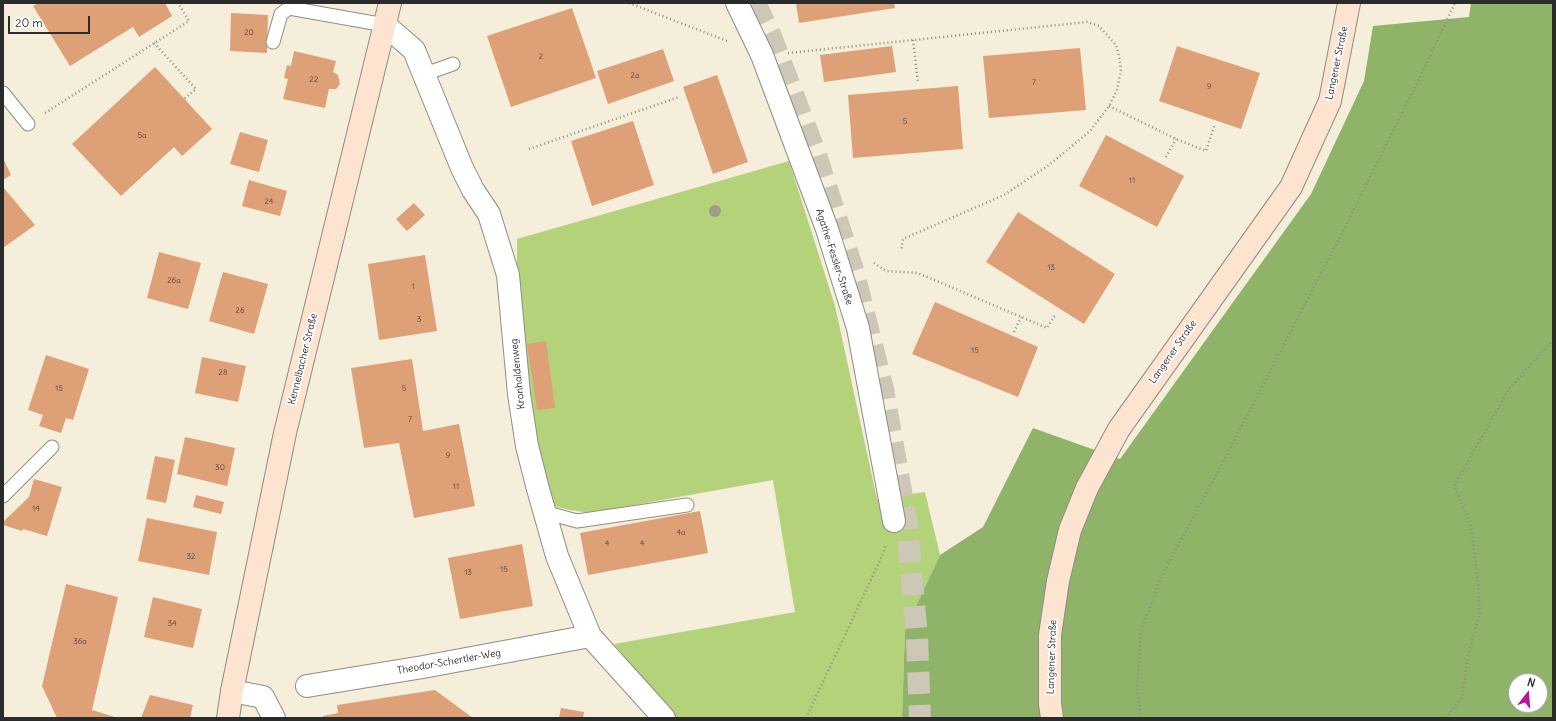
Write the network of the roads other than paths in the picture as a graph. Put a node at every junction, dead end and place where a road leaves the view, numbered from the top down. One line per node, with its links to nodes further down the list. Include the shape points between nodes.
1 (390, 3): 4 (main road, Kennelbacher Straße)
2 (737, 3): 14 (street, Agathe-Fessler-Straße, via 758,48 827,229 858,328)
3 (1349, 3): 21 (main road, Langener Straße, via 1330,101 1291,187 1119,429 1087,488 1070,530 1058,581 1050,635)
4 (385, 25): 5 (lane, via 289,8 281,14); 7 (street, Kronhaldenweg, via 414,50); 17 (main road, Kennelbacher Straße, via 285,433)
5 (273, 42)
6 (453, 64): 7 (lane)
7 (425, 74): 13 (street, Kronhaldenweg, via 462,168 489,214 508,275 519,394 527,446)
8 (3, 93): 9 (lane)
9 (28, 124)
10 (52, 447): 11 (lane)
11 (3, 496)
12 (688, 505): 13 (lane, via 577,521)
13 (544, 512): 15 (street, Kronhaldenweg, via 557,556)
14 (894, 521)
15 (590, 636): 16 (street, Theodor-Schertler-Weg); 20 (street, Kronhaldenweg)
16 (307, 686)
17 (232, 691): 18 (main road, Kennelbacher Straße); 19 (street, via 264,697)
18 (228, 718)
19 (274, 718)
20 (664, 718)
21 (1052, 718)

